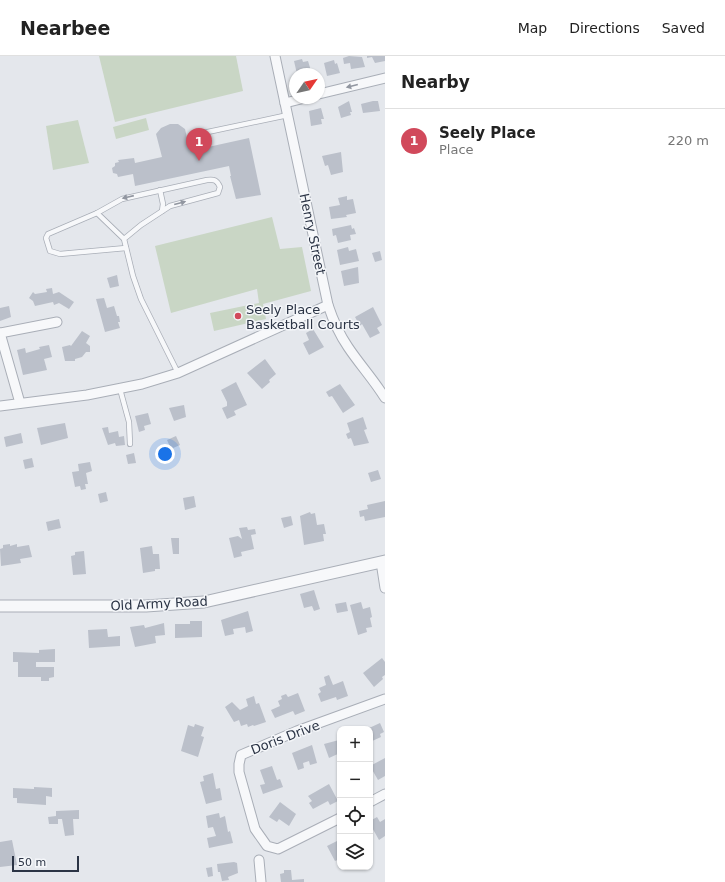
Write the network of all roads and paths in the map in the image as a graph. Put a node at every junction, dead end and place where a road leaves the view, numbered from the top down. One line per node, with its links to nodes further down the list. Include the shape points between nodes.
1 (275, 56): 5 (street, Henry Street)
2 (385, 78): 3 (street, one-way to 3)
3 (325, 93)
4 (289, 102): 5 (street)
5 (285, 103): 6 (street, Henry Street)
6 (288, 115): 7 (lane); 13 (street, Henry Street)
7 (203, 133)
8 (160, 190): 9 (lane); 9 (lane, one-way to 8, via 179,203 213,196 218,193 220,187 216,180 212,179); 10 (lane, one-way to 10, via 122,198)
9 (162, 211): 11 (lane)
10 (97, 213): 11 (lane); 12 (lane, via 48,234 46,238 50,251 60,254)
11 (124, 239): 12 (lane)
12 (126, 248): 16 (lane, via 141,299)
13 (328, 305): 16 (street); 18 (street, Henry Street, via 348,347 373,378)
14 (57, 322): 15 (street)
15 (0, 333): 19 (street)
16 (178, 373): 17 (street)
17 (120, 390): 19 (street); 21 (lane, via 129,422)
18 (385, 398)
19 (20, 403): 20 (street)
20 (0, 406)
21 (130, 444)
22 (383, 562): 23 (street); 24 (street, Old Army Road, via 204,602 146,606)
23 (385, 588)
24 (0, 606)
25 (385, 699): 28 (street, Doris Drive, via 297,731 241,755 239,772 255,829 267,846 278,849)
26 (385, 794): 27 (street)
27 (373, 800)
28 (337, 820)
29 (260, 860): 30 (street)
30 (261, 882)

